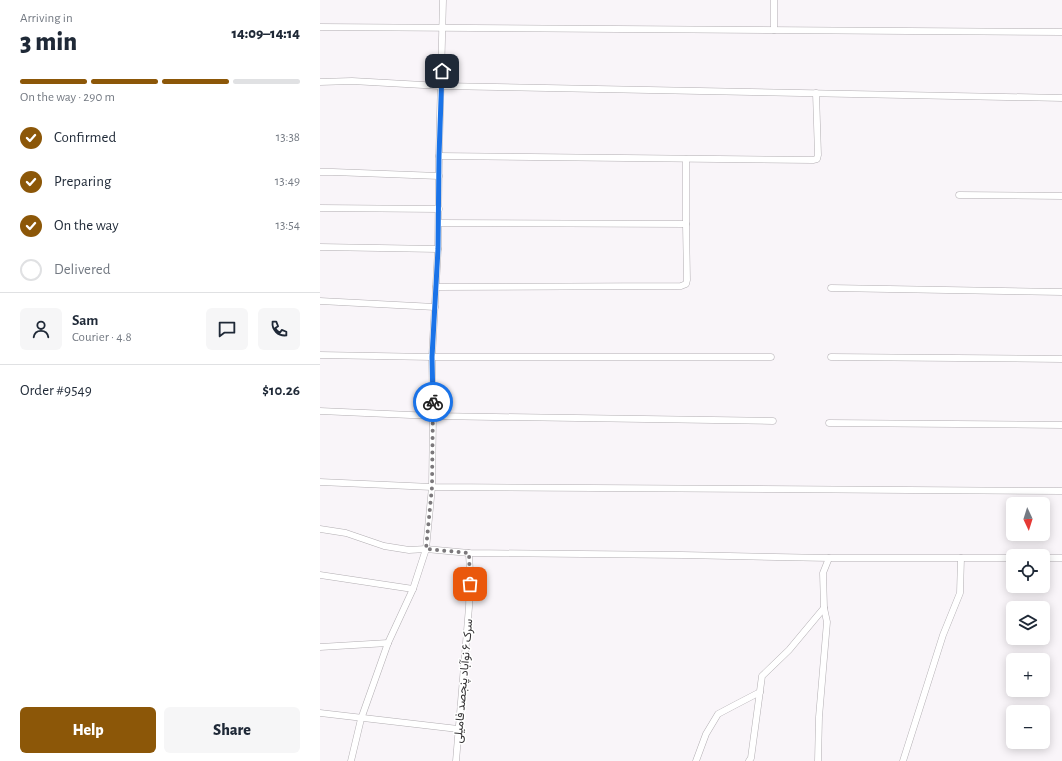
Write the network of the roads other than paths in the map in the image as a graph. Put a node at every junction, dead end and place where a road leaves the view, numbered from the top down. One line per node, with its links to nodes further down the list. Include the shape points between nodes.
1 (444, 0): 4 (street)
2 (774, 0): 5 (street)
3 (320, 27): 4 (street)
4 (443, 28): 5 (street); 8 (street)
5 (774, 30): 6 (street)
6 (1062, 32)
7 (320, 82): 8 (street)
8 (441, 86): 9 (street); 11 (street)
9 (816, 93): 10 (street); 12 (street, via 817,159)
10 (1062, 98)
11 (439, 156): 12 (street); 14 (street)
12 (686, 159): 20 (street)
13 (320, 172): 14 (street)
14 (439, 176): 18 (street)
15 (959, 195): 16 (street)
16 (1062, 196)
17 (320, 208): 18 (street)
18 (439, 209): 19 (street)
19 (439, 223): 20 (street); 22 (street)
20 (686, 224): 23 (street, via 687,280 686,284 681,286)
21 (320, 247): 22 (street)
22 (438, 249): 23 (street)
23 (436, 287): 27 (street)
24 (831, 288): 25 (street)
25 (1062, 292)
26 (320, 301): 27 (street)
27 (435, 308): 29 (street)
28 (320, 355): 29 (street)
29 (432, 357): 30 (street); 34 (street)
30 (771, 357)
31 (831, 357): 32 (street)
32 (1062, 359)
33 (320, 411): 34 (street)
34 (433, 416): 35 (street); 39 (street)
35 (773, 421)
36 (829, 423): 37 (street)
37 (1062, 425)
38 (320, 482): 39 (street)
39 (432, 487): 40 (street); 42 (street)
40 (1062, 491)
41 (320, 529): 42 (street, via 346,533 384,546 409,550)
42 (426, 549): 43 (street); 50 (street)
43 (469, 553): 44 (street); 57 (street, سرک ۶ نوآباد پنجصد فامیلی, via 469,608)
44 (829, 558): 45 (street); 51 (street, via 824,573)
45 (961, 558): 46 (street); 63 (street, via 960,593 943,635)
46 (1006, 558)
47 (1050, 558): 48 (street)
48 (1062, 558)
49 (320, 575): 50 (street)
50 (413, 589): 52 (street)
51 (824, 608): 54 (street, via 789,650 762,676); 62 (street, via 827,622)
52 (388, 643): 53 (street); 56 (street)
53 (320, 647)
54 (760, 692): 60 (street, via 718,714 706,734); 61 (street)
55 (320, 713): 56 (street)
56 (361, 719): 57 (street); 58 (street)
57 (458, 729): 59 (street, سرک ۶ نوآباد پنجصد فامیلی)
58 (352, 761)
59 (456, 761)
60 (696, 761)
61 (749, 761)
62 (818, 761)
63 (903, 761)

